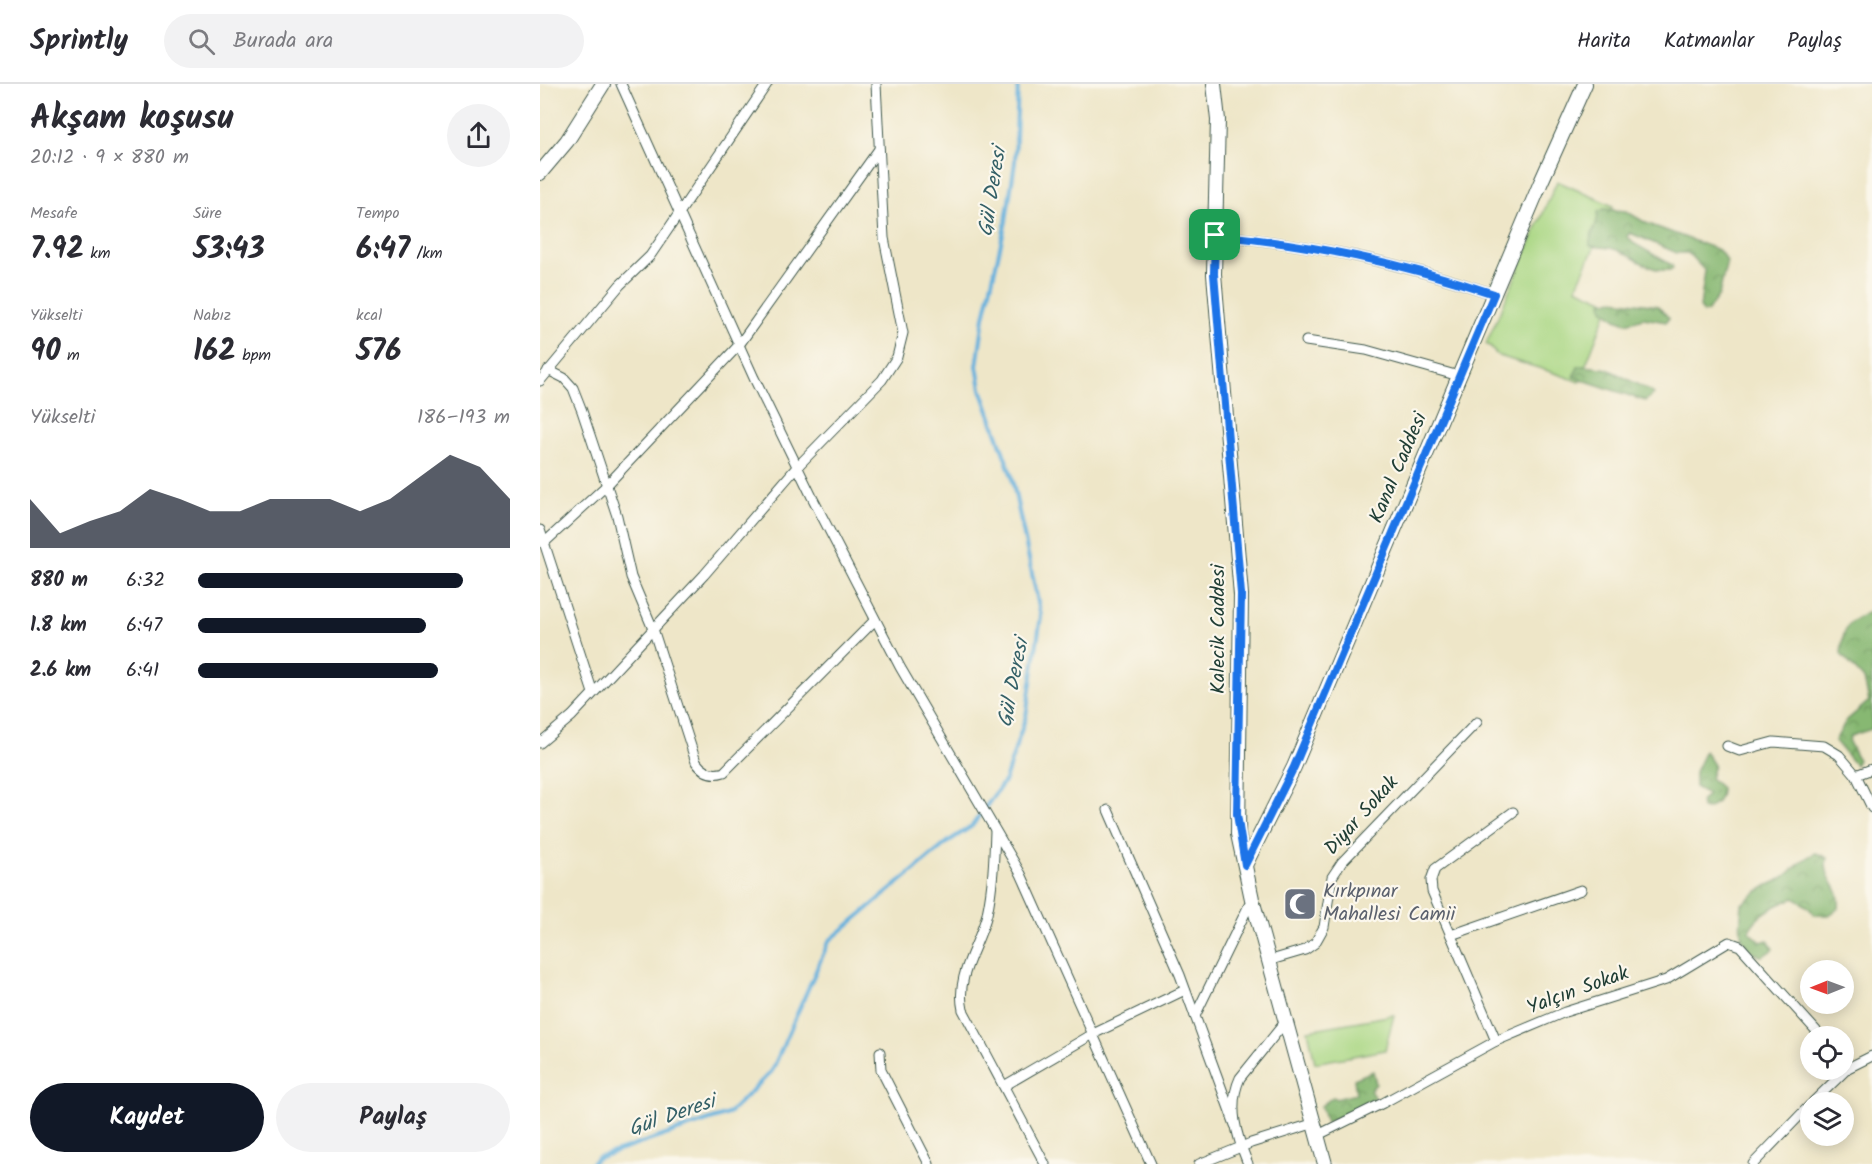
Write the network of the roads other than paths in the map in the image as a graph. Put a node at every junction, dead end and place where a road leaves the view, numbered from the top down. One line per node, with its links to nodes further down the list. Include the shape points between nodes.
1 (603, 84): 8 (street, via 567,141)
2 (621, 84): 9 (street)
3 (767, 84): 9 (street)
4 (876, 84): 7 (street)
5 (1214, 84): 10 (street, Kalecik Caddesi, via 1218,120)
6 (1586, 84): 11 (street, Kanal Caddesi)
7 (879, 149): 13 (street); 17 (street, via 884,238 903,333 897,357 882,380)
8 (540, 173)
9 (680, 212): 13 (street); 14 (street, via 650,256 620,285)
10 (1215, 235): 11 (street, via 1344,252 1414,268); 33 (street, Kalecik Caddesi, via 1214,274 1241,594 1237,814)
11 (1494, 294): 15 (street, Kanal Caddesi)
12 (1306, 341): 15 (street, via 1366,350)
13 (739, 345): 17 (street); 18 (street)
14 (548, 370): 16 (street); 18 (street, via 573,388)
15 (1459, 376): 33 (street, Kanal Caddesi, via 1294,767)
16 (540, 381)
17 (797, 467): 21 (street); 22 (street)
18 (607, 485): 20 (street); 22 (street, via 632,577)
19 (540, 530): 20 (street)
20 (544, 543): 23 (street)
21 (874, 620): 22 (street, via 718,774 708,773 696,762); 32 (street)
22 (653, 629): 23 (street)
23 (593, 693): 25 (street)
24 (1477, 722): 37 (street, Diyar Sokak, via 1342,862 1332,877 1324,927 1315,943 1305,951)
25 (540, 743)
26 (1727, 746): 28 (street, via 1740,751 1773,742 1824,746 1839,755)
27 (1872, 769): 28 (street)
28 (1856, 775): 29 (street)
29 (1872, 808)
30 (1108, 810): 38 (street)
31 (1513, 812): 36 (street, via 1435,869 1432,891)
32 (995, 829): 42 (street, via 1021,874); 48 (street, via 986,916 961,979 960,994 963,1010)
33 (1245, 865): 35 (street, Kalecik Caddesi)
34 (1581, 890): 36 (street)
35 (1252, 899): 37 (street, Kalecik Caddesi); 39 (street)
36 (1451, 935): 43 (street)
37 (1271, 960): 40 (street, Kalecik Caddesi)
38 (1185, 990): 39 (street); 42 (street)
39 (1195, 1016): 51 (street)
40 (1286, 1021): 51 (street, via 1240,1078 1234,1100); 52 (street, Kalecik Caddesi)
41 (1812, 1026): 43 (street, Yalçın Sokak, via 1740,946 1729,942 1666,980 1565,1012)
42 (1093, 1034): 48 (street); 56 (street)
43 (1496, 1041): 52 (street, Yalçın Sokak, via 1383,1103)
44 (880, 1052): 54 (street, via 881,1070)
45 (1872, 1056): 46 (street)
46 (1854, 1063)
47 (1833, 1080): 49 (street)
48 (1004, 1086): 55 (street)
49 (1823, 1092)
50 (1800, 1116): 60 (street)
51 (1235, 1125): 53 (street)
52 (1317, 1129): 53 (street, Yalçın Sokak); 59 (street, Kalecik Caddesi)
53 (1241, 1147): 57 (street, Yalçın Sokak); 58 (street)
54 (929, 1164)
55 (1045, 1164)
56 (1151, 1164)
57 (1199, 1164)
58 (1248, 1164)
59 (1325, 1164)
60 (1753, 1164)

